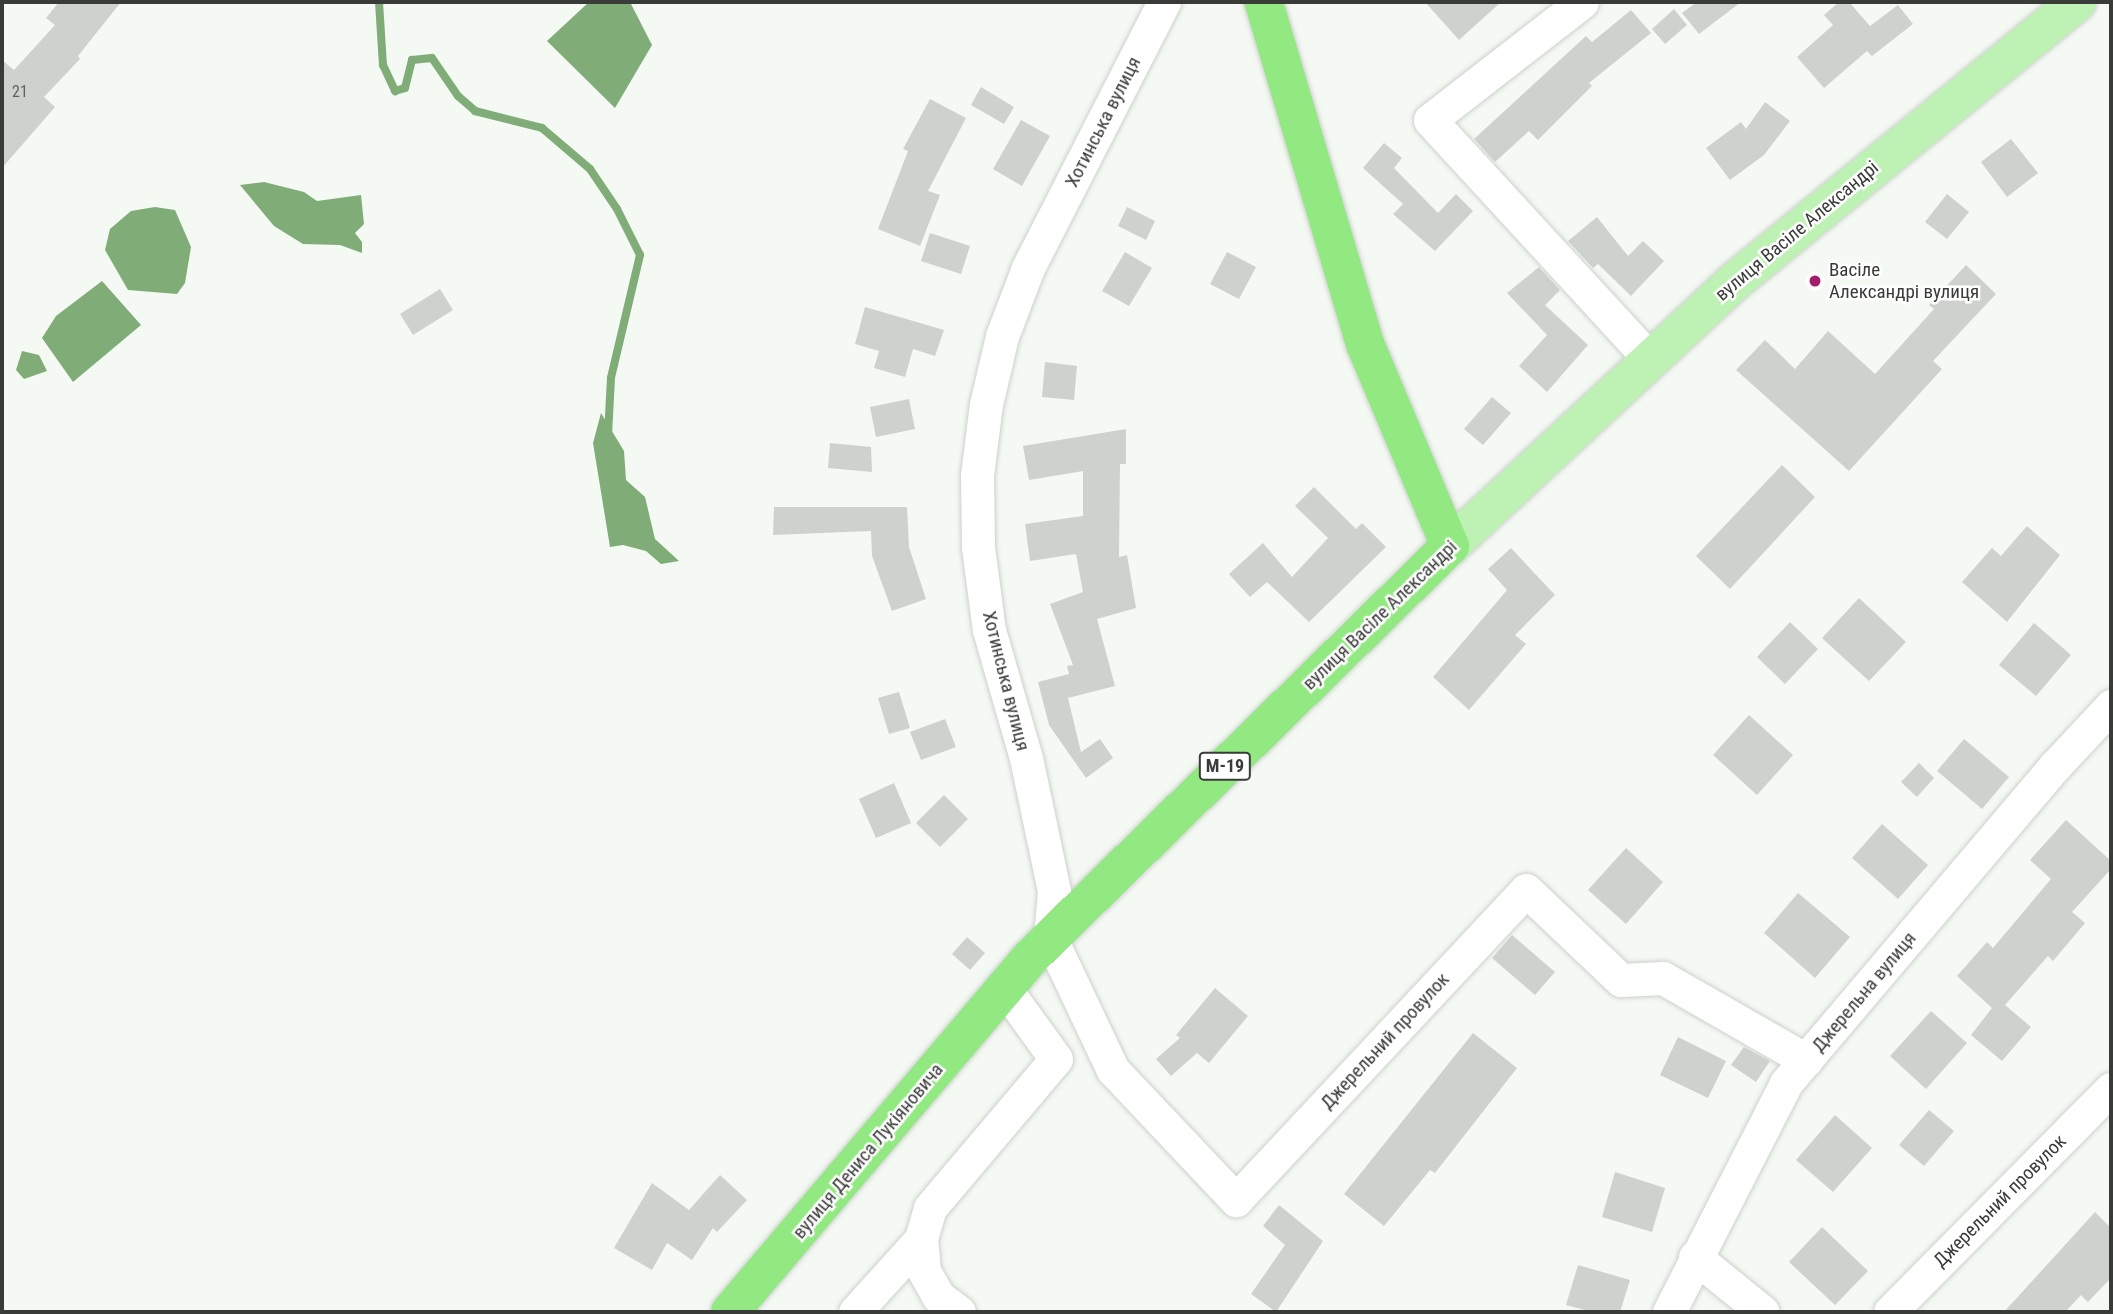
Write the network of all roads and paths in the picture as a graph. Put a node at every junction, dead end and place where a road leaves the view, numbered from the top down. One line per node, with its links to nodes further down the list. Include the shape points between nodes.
1 (1164, 2): 8 (street, Хотинська вулиця, via 1023,279 995,363 977,475 978,547 989,630 1022,746 1054,891)
2 (1264, 2): 6 (highway, via 1365,344)
3 (1582, 2): 5 (street, via 1430,120)
4 (2077, 2): 5 (main road, вулиця Васіле Александрі, via 1735,281)
5 (1650, 359): 6 (main road, вулиця Васіле Александрі)
6 (1450, 546): 8 (highway, вулиця Васіле Александрі / М-19)
7 (2111, 706): 10 (street, Джерельна вулиця)
8 (1050, 937): 9 (highway, вулиця Васіле Александрі / М-19); 10 (street, Джерельний провулок, via 1112,1070 1236,1200 1526,890 1621,980 1663,978)
9 (1006, 990): 12 (street, via 1056,1059 930,1208); 14 (highway, вулиця Дениса Лукіяновича / М-19)
10 (1806, 1060): 13 (street, Джерельна вулиця, via 1786,1083)
11 (2111, 1089): 19 (street, Джерельний провулок)
12 (921, 1239): 15 (street); 16 (street, via 924,1271 939,1296)
13 (1695, 1257): 17 (street, Джерельна вулиця); 18 (street)
14 (730, 1312)
15 (855, 1312)
16 (959, 1312)
17 (1669, 1312)
18 (1763, 1312)
19 (1889, 1312)

